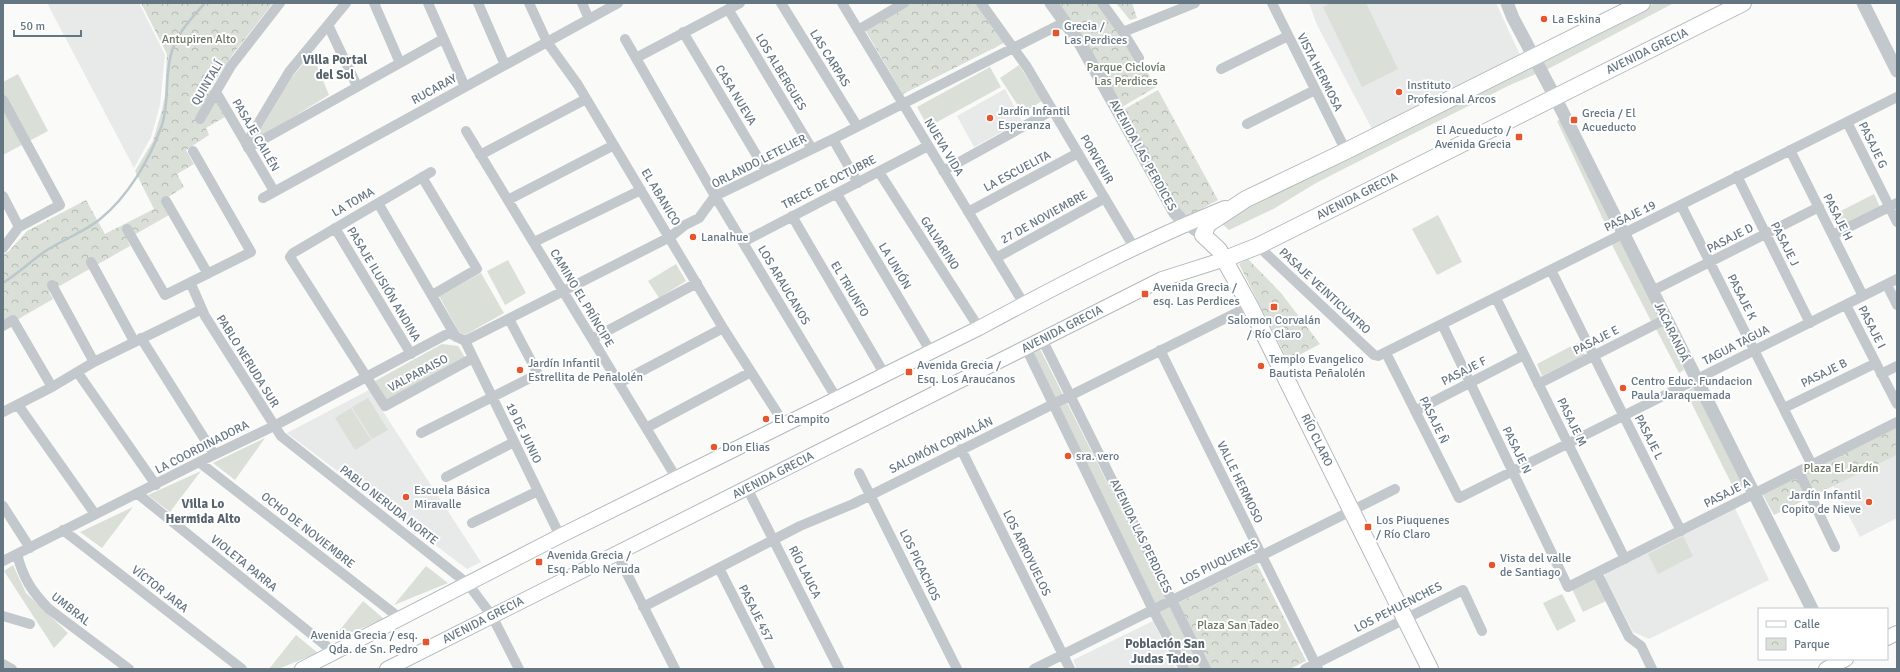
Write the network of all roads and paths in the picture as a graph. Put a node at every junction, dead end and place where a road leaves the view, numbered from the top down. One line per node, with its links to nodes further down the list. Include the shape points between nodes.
1 (280, 3): 44 (street, QUINTALÍ, via 231,66)
2 (346, 3): 25 (street)
3 (374, 3): 37 (street)
4 (428, 3): 30 (street)
5 (478, 3): 38 (street)
6 (529, 3): 32 (street, EL ABANICO)
7 (582, 3): 23 (street)
8 (618, 3): 23 (street, RUCARAY)
9 (740, 3): 22 (street)
10 (781, 3): 54 (street, LAS CARPAS)
11 (842, 3): 26 (street, NUEVA VIDA)
12 (904, 3): 26 (street)
13 (981, 3): 33 (street, PORVENIR)
14 (1051, 3): 24 (street, AVENIDA LAS PERDICES)
15 (1102, 3): 28 (street)
16 (1195, 3): 28 (street)
17 (1272, 3): 29 (street, VISTA HERMOSA)
18 (1507, 3): 34 (street, JACARANDÁ)
19 (1642, 3): 34 (main road)
20 (1743, 3): 45 (main road, AVENIDA GRECIA)
21 (1863, 3): 40 (street)
22 (728, 9): 27 (street); 60 (street, LOS ALBERGUES)
23 (589, 18): 32 (street, RUCARAY)
24 (1065, 22): 33 (street, ORLANDO LETELIER); 88 (street, AVENIDA LAS PERDICES, via 1083,49 1170,204)
25 (328, 25): 41 (street); 58 (street, via 289,72)
26 (858, 30): 49 (street, NUEVA VIDA)
27 (683, 32): 35 (street); 66 (street, CASA NUEVA)
28 (1123, 32): 36 (street)
29 (1288, 36): 39 (street); 43 (street, VISTA HERMOSA)
30 (443, 39): 37 (street); 42 (street)
31 (625, 39): 35 (street, LOS ARAUCANOS)
32 (547, 42): 38 (street, RUCARAY); 47 (street, EL ABANICO)
33 (1013, 47): 49 (street, ORLANDO LETELIER); 50 (street, PORVENIR)
34 (1534, 56): 45 (street, JACARANDÁ); 63 (main road)
35 (636, 58): 75 (street, LOS ARAUCANOS)
36 (1139, 58)
37 (400, 63): 41 (street)
38 (505, 65): 42 (street, RUCARAY)
39 (1222, 69)
40 (1897, 71)
41 (357, 86): 58 (street)
42 (466, 87): 72 (street, RUCARAY)
43 (1315, 90): 53 (street); 63 (street, VISTA HERMOSA)
44 (216, 92): 51 (street, QUINTALÍ); 58 (street, PASAJE CAILÉN)
45 (1555, 97): 92 (street, JACARANDÁ); 99 (main road, AVENIDA GRECIA)
46 (1897, 97): 52 (street, PASAJE 19)
47 (586, 99): 57 (street, EL ABANICO); 65 (street)
48 (3, 100): 89 (street, via 60,205)
49 (903, 103): 54 (street, ORLANDO LETELIER); 59 (street, NUEVA VIDA)
50 (1053, 110): 64 (street, PORVENIR); 67 (street)
51 (200, 119)
52 (1847, 122): 61 (street, PASAJE 19); 83 (street, PASAJE G)
53 (1247, 124)
54 (857, 126): 56 (street, ORLANDO LETELIER)
55 (466, 131): 65 (street, CAMINO EL PRÍNCIPE)
56 (833, 139): 60 (street, ORLANDO LETELIER); 70 (street)
57 (614, 145): 71 (street, EL ABANICO); 79 (street)
58 (247, 146): 72 (street, PASAJE CAILÉN)
59 (928, 146): 67 (street, NUEVA VIDA); 68 (street, TRECE DE OCTUBRE)
60 (812, 149): 66 (street, ORLANDO LETELIER)
61 (1790, 150): 69 (street, PASAJE 19); 84 (street, PASAJE H)
62 (193, 151): 107 (street, via 251,252)
63 (1346, 151): 78 (main road)
64 (1078, 153): 77 (street, PORVENIR); 85 (street, LA ESCUELITA)
65 (480, 155): 79 (street, CAMINO EL PRÍNCIPE)
66 (766, 171): 75 (street, ORLANDO LETELIER)
67 (943, 171): 85 (street, NUEVA VIDA)
68 (879, 172): 70 (street, TRECE DE OCTUBRE); 129 (street, GALVARINO)
69 (1737, 176): 82 (street, PASAJE 19); 93 (street, PASAJE J)
70 (858, 183): 73 (street, TRECE DE OCTUBRE)
71 (641, 190): 96 (street, EL ABANICO); 97 (street)
72 (274, 191): 76 (street, RUCARAY)
73 (837, 194): 86 (street, TRECE DE OCTUBRE); 137 (street, LA UNIÓN)
74 (3, 196): 89 (street)
75 (715, 196): 96 (street, ORLANDO LETELIER, via 699,218); 98 (street, LOS ARAUCANOS)
76 (263, 198)
77 (1105, 198): 101 (street, PORVENIR); 102 (street, 27 DE NOVIEMBRE)
78 (1246, 199): 88 (main road); 94 (main road, via 1208,224)
79 (508, 200): 97 (street, CAMINO EL PRÍNCIPE)
80 (166, 201): 107 (street)
81 (378, 203): 90 (street, LA TOMA); 115 (street, 19 DE JUNIO); 115 (street, LA TOMA, via 427,175 477,269)
82 (1681, 205): 92 (street, PASAJE 19); 105 (street, PASAJE K)
83 (1893, 205): 87 (street, PASAJE G); 95 (street)
84 (1819, 207): 93 (street, PASAJE D); 95 (street, PASAJE H)
85 (968, 212): 102 (street, NUEVA VIDA)
86 (792, 216): 98 (street, TRECE DE OCTUBRE); 150 (street, EL TRIUNFO)
87 (1897, 222)
88 (1187, 224): 94 (street, RÍO CLARO); 101 (main road)
89 (20, 228): 100 (street)
90 (335, 228): 139 (street, PASAJE ILUSIÓN ANDINA); 151 (street, LA TOMA, via 290,257)
91 (127, 230): 110 (street, via 165,295)
92 (1623, 234): 106 (street, PASAJE 19); 113 (street, JACARANDÁ)
93 (1766, 234): 105 (street, PASAJE D); 125 (street, PASAJE J)
94 (1203, 235): 103 (main road, RÍO CLARO, via 1216,246)
95 (1833, 236): 116 (street, PASAJE H)
96 (670, 237): 109 (street, EL ABANICO); 114 (street, ORLANDO LETELIER)
97 (534, 242): 114 (street, CAMINO EL PRÍNCIPE)
98 (743, 242): 159 (street, LOS ARAUCANOS)
99 (1258, 246): 103 (main road, AVENIDA GRECIA); 140 (street, PASAJE VEINTICUATRO)
100 (3, 248)
101 (1135, 249): 118 (main road)
102 (996, 258): 118 (street, NUEVA VIDA)
103 (1225, 259): 121 (main road, RÍO CLARO); 132 (main road, AVENIDA GRECIA, via 1162,279)
104 (91, 262): 133 (street)
105 (1710, 262): 113 (street, PASAJE D); 136 (street, PASAJE K)
106 (1551, 270): 117 (street, PASAJE 19); 142 (street, PASAJE L)
107 (208, 274): 110 (street)
108 (1897, 279): 111 (street, TAGUA TAGUA)
109 (697, 283): 128 (street, EL ABANICO); 131 (street)
110 (191, 284): 122 (street, PABLO NERUDA SUR)
111 (1887, 284): 116 (street, TAGUA TAGUA); 120 (street)
112 (52, 285): 144 (street)
113 (1652, 291): 124 (street, JACARANDÁ)
114 (564, 292): 123 (street, ORLANDO LETELIER); 131 (street, CAMINO EL PRÍNCIPE)
115 (432, 295): 130 (street, 19 DE JUNIO)
116 (1863, 296): 119 (street, TAGUA TAGUA)
117 (1496, 298): 126 (street, PASAJE 19); 141 (street, PASAJE M)
118 (1024, 304): 129 (main road)
119 (1846, 305): 125 (street, TAGUA TAGUA); 145 (street, PASAJE I)
120 (1897, 305)
121 (1250, 306): 135 (street, SALOMÓN CORVALÁN); 192 (main road, RÍO CLARO)
122 (202, 309): 133 (street); 169 (street, PABLO NERUDA SUR)
123 (509, 319): 130 (street, ORLANDO LETELIER); 158 (street, via 538,374)
124 (1666, 319): 142 (street, PASAJE E); 152 (street, JACARANDÁ)
125 (1810, 323): 136 (street, TAGUA TAGUA)
126 (1442, 324): 138 (street, PASAJE 19); 154 (street, PASAJE N)
127 (3, 326): 156 (street, via 13,320)
128 (723, 328): 148 (street, EL ABANICO); 153 (street)
129 (979, 328): 137 (main road)
130 (460, 339): 139 (street, ORLANDO LETELIER, via 449,333); 143 (street, 19 DE JUNIO)
131 (592, 339): 153 (street, CAMINO EL PRÍNCIPE)
132 (1042, 339): 134 (main road, AVENIDA GRECIA); 157 (street, AVENIDA LAS PERDICES)
133 (137, 340): 144 (street); 175 (street)
134 (1026, 348): 160 (street, AVENIDA LAS PERDICES); 184 (main road, AVENIDA GRECIA)
135 (1160, 350): 157 (street, SALOMÓN CORVALÁN); 203 (street, VALLE HERMOSO)
136 (1755, 351): 152 (street, TAGUA TAGUA); 163 (street, PASAJE K)
137 (931, 352): 150 (main road)
138 (1386, 353): 140 (street, PASAJE 19); 164 (street, PASAJE Ñ)
139 (411, 354): 151 (street, LA COORDINADORA)
140 (1374, 355)
141 (1524, 355): 154 (street, PASAJE F); 155 (street, PASAJE M)
142 (1594, 355): 155 (street, PASAJE E); 166 (street, PASAJE L)
143 (473, 358): 151 (street, VALPARAISO, via 385,406); 158 (street, 19 DE JUNIO)
144 (94, 362): 147 (street)
145 (1876, 363): 149 (street, PASAJE I); 163 (street, PASAJE B)
146 (1897, 366): 149 (street)
147 (78, 372): 156 (street); 183 (street)
148 (751, 372): 168 (street, EL ABANICO); 170 (street)
149 (1881, 374): 161 (street, PASAJE I)
150 (885, 375): 159 (main road)
151 (366, 378): 169 (street, LA COORDINADORA)
152 (1696, 380): 166 (street, TAGUA TAGUA); 189 (street, JACARANDÁ)
153 (619, 383): 170 (street, CAMINO EL PRÍNCIPE)
154 (1470, 383): 164 (street, PASAJE F); 178 (street, PASAJE N)
155 (1538, 384): 173 (street, PASAJE M)
156 (52, 387): 162 (street)
157 (1071, 395): 160 (street, SALOMÓN CORVALÁN); 210 (street, AVENIDA LAS PERDICES)
158 (492, 397): 171 (street); 172 (street, 19 DE JUNIO)
159 (837, 399): 168 (main road)
160 (1053, 404): 174 (street, SALOMÓN CORVALÁN); 213 (street, AVENIDA LAS PERDICES)
161 (1897, 404)
162 (18, 405): 165 (street); 193 (street)
163 (1784, 408): 177 (street, PASAJE K)
164 (1415, 411): 190 (street, PASAJE Ñ)
165 (3, 412)
166 (1624, 416): 173 (street, TAGUA TAGUA); 196 (street, PASAJE L)
167 (1897, 422): 177 (street, PASAJE A)
168 (785, 425): 182 (main road)
169 (274, 426): 175 (street, LA COORDINADORA); 208 (street, PABLO NERUDA NORTE, via 281,436)
170 (646, 428): 182 (street, CAMINO EL PRÍNCIPE)
171 (422, 433)
172 (514, 442): 181 (street); 186 (street, 19 DE JUNIO)
173 (1568, 444): 178 (street, TAGUA TAGUA); 204 (street, PASAJE M)
174 (961, 449): 188 (street, SALOMÓN CORVALÁN); 223 (street, LOS ARROYUELOS)
175 (214, 454): 176 (street, LA COORDINADORA)
176 (199, 462): 183 (street, LA COORDINADORA); 217 (street, OCHO DE NOVIEMBRE)
177 (1812, 465): 179 (street, PASAJE A)
178 (1513, 471): 190 (street, TAGUA TAGUA); 209 (street, PASAJE N)
179 (1799, 472): 189 (street, PASAJE A); 199 (street)
180 (860, 473): 188 (street, LOS PICACHOS)
181 (446, 477)
182 (677, 478): 197 (main road)
183 (156, 485): 187 (street, LA COORDINADORA)
184 (747, 488): 198 (street, RÍO LAUCA); 202 (main road, AVENIDA GRECIA)
185 (1395, 489): 192 (street, LOS PIUQUENES)
186 (538, 491): 194 (street); 197 (street, 19 DE JUNIO)
187 (138, 494): 193 (street, LA COORDINADORA); 222 (street, VIOLETA PARRA)
188 (870, 494): 198 (street, SALOMÓN CORVALÁN); 235 (street, LOS PICACHOS)
189 (1755, 494): 196 (street, PASAJE A); 212 (street, JACARANDÁ)
190 (1459, 498)
191 (3, 506): 200 (street)
192 (1352, 510): 203 (street, LOS PIUQUENES); 216 (main road, RÍO CLARO)
193 (96, 514): 195 (street, LA COORDINADORA)
194 (472, 523)
195 (63, 530): 200 (street, LA COORDINADORA); 228 (street, VÍCTOR JARA)
196 (1681, 531): 204 (street, PASAJE A)
197 (560, 536): 208 (main road)
198 (774, 540): 206 (street, SALOMÓN CORVALÁN); 234 (street, RÍO LAUCA)
199 (1835, 547)
200 (30, 548): 201 (street, LA COORDINADORA)
201 (18, 554): 205 (street, LA COORDINADORA); 227 (street, UMBRAL, via 24,578 39,600)
202 (617, 554): 211 (street); 214 (main road, AVENIDA GRECIA)
203 (1262, 555): 210 (street, LOS PIUQUENES); 225 (street, VALLE HERMOSO)
204 (1626, 559): 207 (street, PASAJE A)
205 (3, 561)
206 (719, 568): 211 (street, SALOMÓN CORVALÁN); 233 (street, PASAJE 457)
207 (1597, 573): 209 (street, PASAJE A); 242 (street, via 1629,637 1641,646)
208 (468, 584): 214 (street, PABLO NERUDA NORTE); 217 (main road)
209 (1568, 587)
210 (1172, 600): 213 (street, LOS PIUQUENES); 239 (street, AVENIDA LAS PERDICES)
211 (643, 607): 232 (street)
212 (1812, 608)
213 (1153, 610): 223 (street, LOS PIUQUENES); 238 (street, AVENIDA LAS PERDICES)
214 (489, 611): 230 (main road, AVENIDA GRECIA); 231 (street, PABLO NERUDA NORTE)
215 (3, 616): 218 (street)
216 (1406, 618): 219 (street, LOS PEHUENCHES, via 1463,590); 225 (street, LOS PEHUENCHES); 241 (main road, RÍO CLARO)
217 (401, 619): 222 (main road)
218 (30, 624)
219 (1482, 631)
220 (1897, 633): 221 (main road)
221 (1888, 638)
222 (335, 653): 229 (main road)
223 (1063, 654): 236 (street, LOS PIUQUENES); 237 (street, LOS ARROYUELOS)
224 (3, 664): 226 (street)
225 (1316, 666): 240 (street, LOS PEHUENCHES)
226 (12, 669)
227 (129, 669)
228 (242, 669)
229 (302, 669)
230 (387, 669)
231 (519, 669)
232 (674, 669)
233 (770, 669)
234 (839, 669)
235 (957, 669)
236 (1034, 669)
237 (1070, 669)
238 (1184, 669)
239 (1206, 669)
240 (1304, 669)
241 (1430, 669)
242 (1652, 669)

